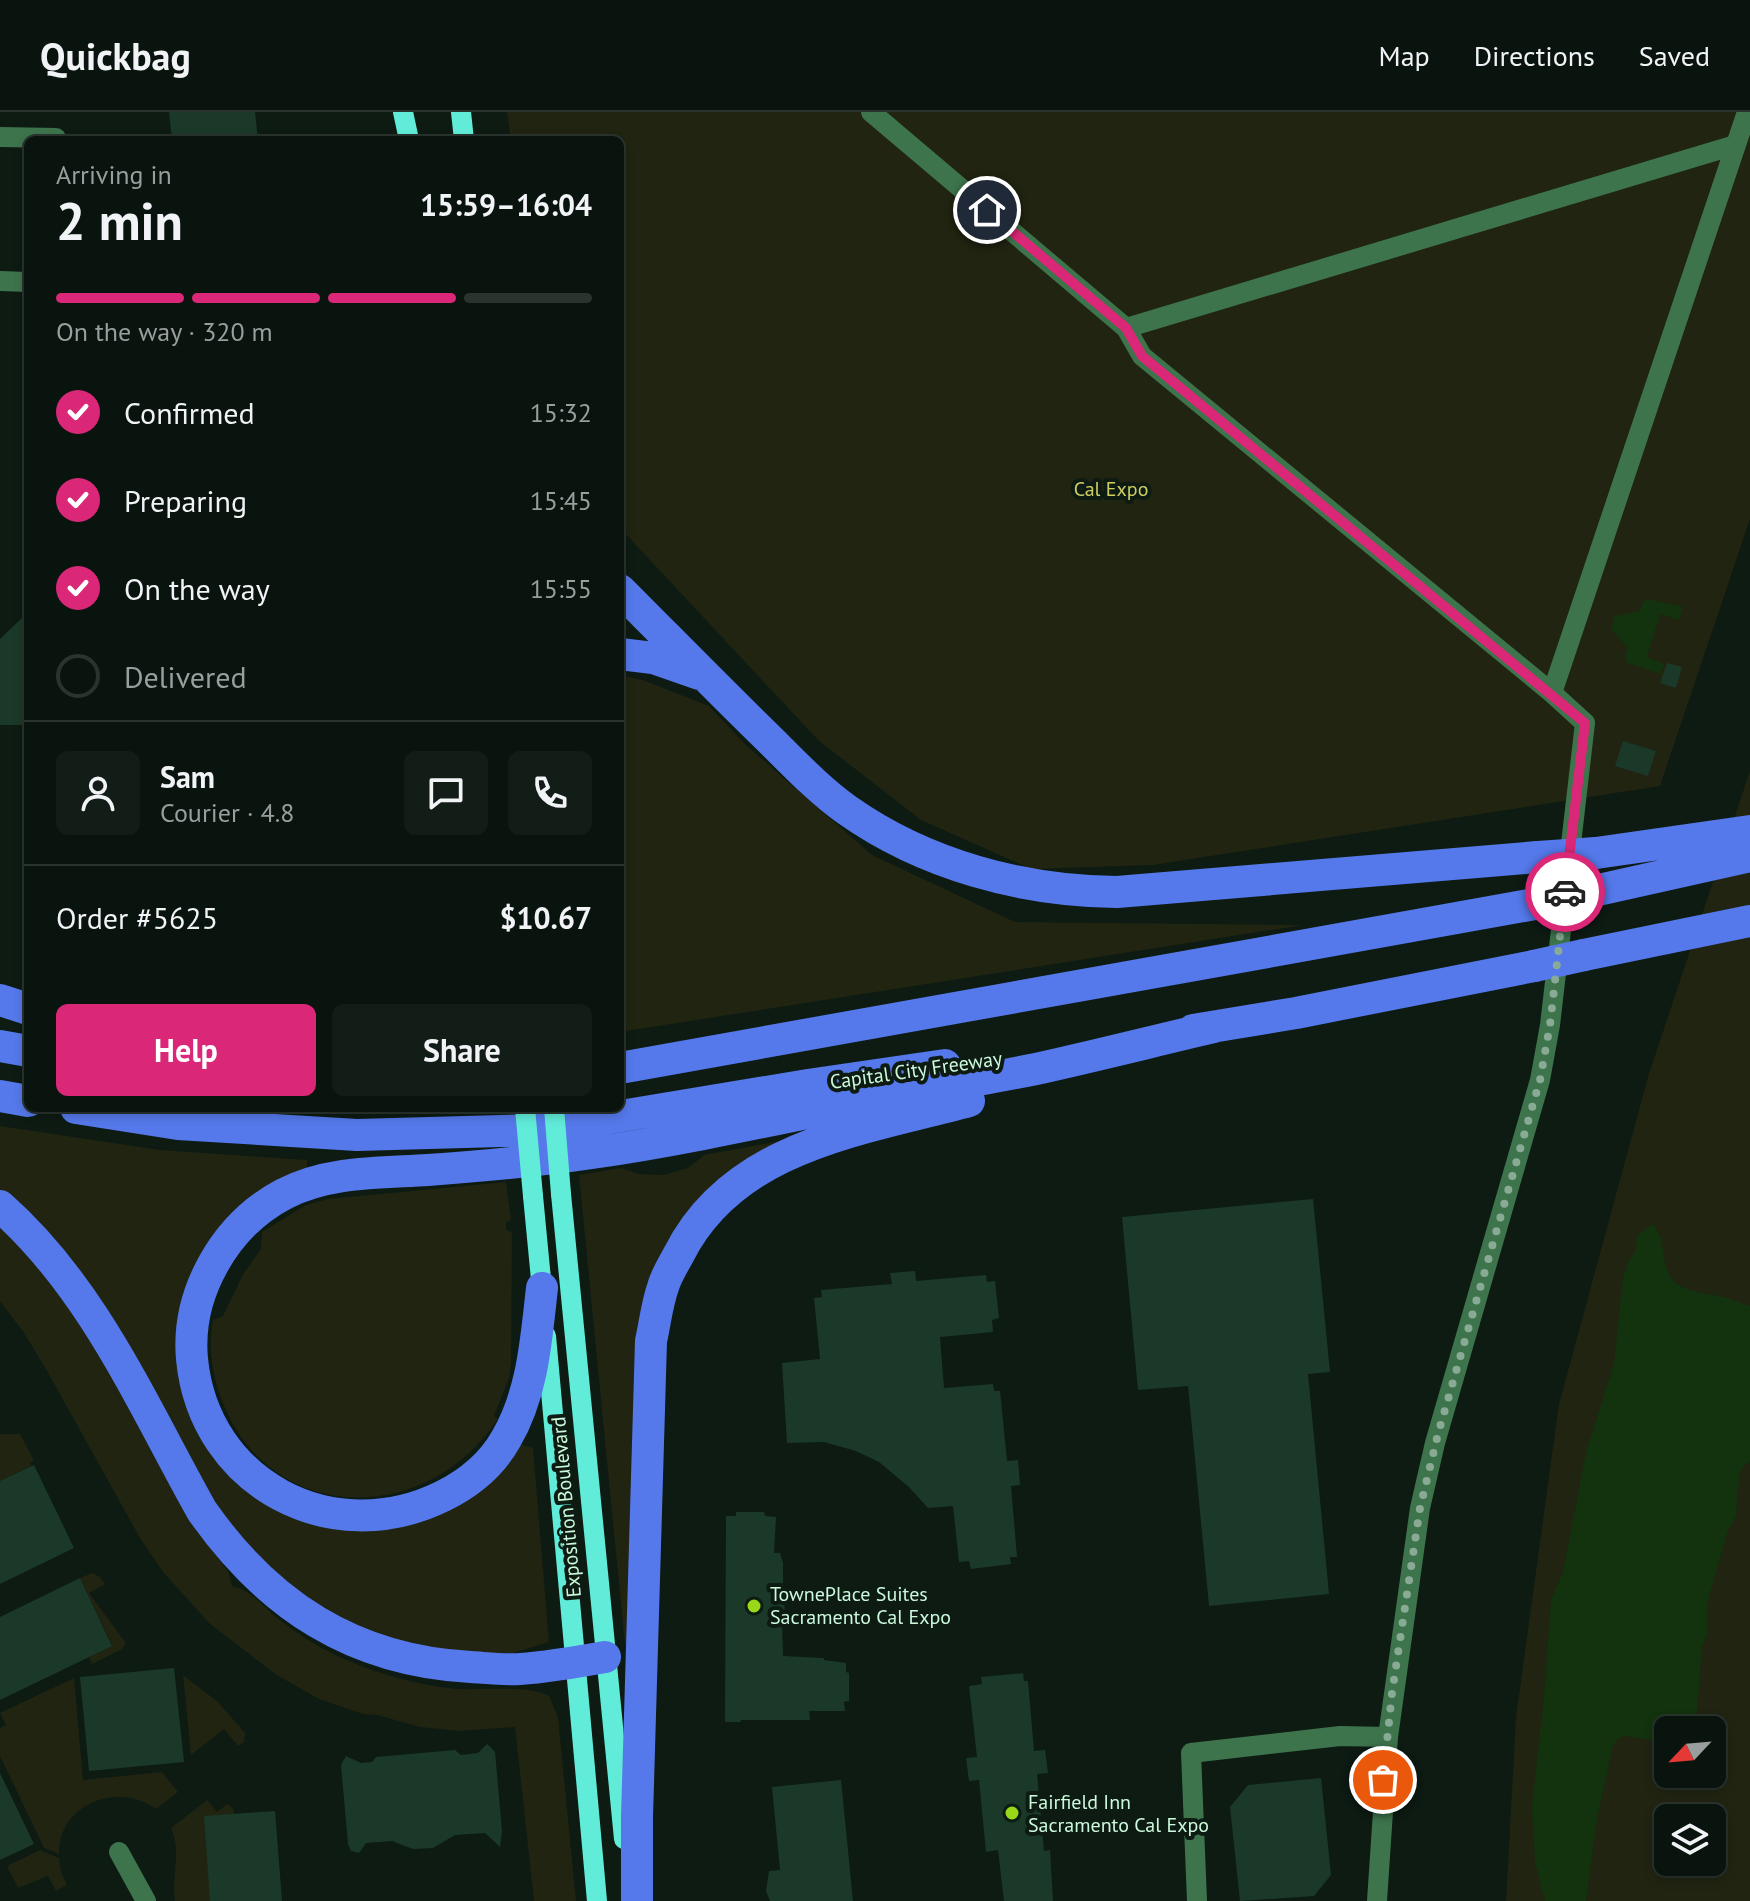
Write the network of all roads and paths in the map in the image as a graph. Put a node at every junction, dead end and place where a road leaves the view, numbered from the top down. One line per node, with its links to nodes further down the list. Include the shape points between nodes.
1 (403, 112): 5 (main road)
2 (461, 112): 6 (main road)
3 (871, 112): 12 (street)
4 (1747, 112): 9 (street)
5 (408, 136)
6 (464, 136)
7 (0, 137): 8 (street)
8 (24, 137)
9 (1735, 145): 12 (street); 16 (street)
10 (0, 281): 11 (street)
11 (24, 282)
12 (1126, 328): 16 (street, via 1142,356)
13 (624, 594): 15 (highway)
14 (624, 654): 15 (highway, via 653,658)
15 (706, 677): 18 (highway, bridge, via 818,787 855,815 940,860 1019,883 1085,892 1147,891 1538,857)
16 (1552, 693): 18 (street, via 1585,723)
17 (1750, 831): 18 (highway)
18 (1584, 846): 36 (street, via 1540,1080 1420,1508)
19 (1750, 856): 27 (highway, bridge, via 1535,904)
20 (1750, 921): 23 (highway, Capital City Freeway, bridge)
21 (0, 1000): 22 (highway)
22 (24, 1008)
23 (1296, 1013): 24 (highway, Capital City Freeway); 41 (highway, via 823,1141 770,1161 724,1193 688,1236 663,1286 651,1341)
24 (1214, 1027): 30 (highway, Capital City Freeway, via 537,1130 357,1135 178,1124); 34 (highway, via 1039,1068 653,1143 301,1186 241,1225 209,1271 193,1326 192,1355 203,1409 222,1443 250,1474 298,1504 353,1517 426,1504 470,1480 505,1441 528,1389)
25 (0, 1046): 26 (highway)
26 (24, 1050)
27 (624, 1067)
28 (0, 1096): 29 (highway)
29 (24, 1100)
30 (102, 1112)
31 (525, 1112): 34 (main road, Exposition Boulevard, bridge)
32 (554, 1112): 35 (main road, Exposition Boulevard, bridge)
33 (0, 1206): 35 (highway, via 41,1244 90,1310 219,1535 283,1600 311,1620 376,1650 444,1666 518,1669)
34 (542, 1288): 35 (main road, Exposition Boulevard)
35 (590, 1659): 39 (main road, Exposition Boulevard); 40 (main road, Exposition Boulevard)
36 (1388, 1737): 42 (street, via 1340,1736 1191,1753); 43 (street)
37 (119, 1852): 38 (street)
38 (146, 1901)
39 (597, 1901)
40 (631, 1901)
41 (637, 1901)
42 (1197, 1901)
43 (1377, 1901)

